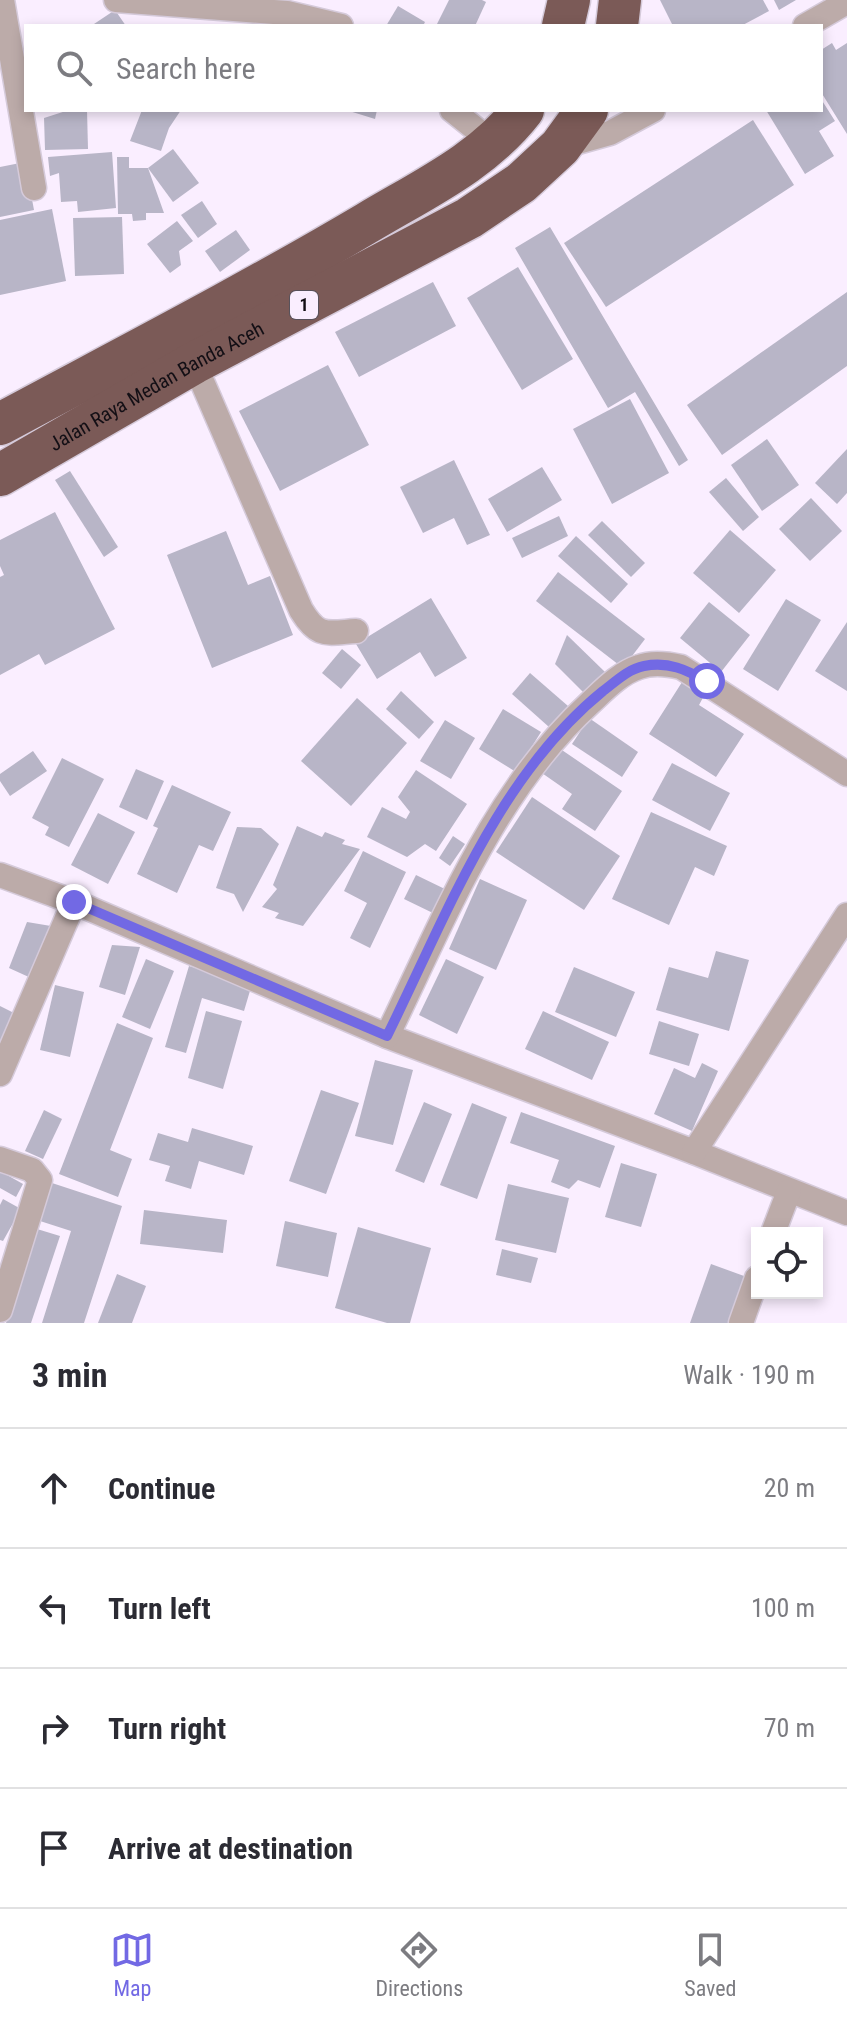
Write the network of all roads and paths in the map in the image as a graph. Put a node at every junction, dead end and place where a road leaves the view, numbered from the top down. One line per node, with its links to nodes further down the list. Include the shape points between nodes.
1 (2, 0): 14 (street)
2 (116, 0): 5 (street, via 287,13)
3 (569, 0): 6 (highway)
4 (847, 2): 7 (street)
5 (333, 24)
6 (563, 24)
7 (808, 24)
8 (454, 112): 12 (street)
9 (521, 112): 12 (highway, Jalan Raya Medan Banda Aceh / 1)
10 (586, 112): 13 (highway, Jalan Raya Medan Banda Aceh / 1)
11 (649, 112): 13 (street, via 610,133)
12 (493, 143): 16 (highway, Jalan Raya Medan Banda Aceh / 1, via 324,249)
13 (560, 147): 15 (highway, Jalan Raya Medan Banda Aceh / 1, via 521,183 469,218)
14 (34, 188)
15 (194, 363): 17 (highway, Jalan Raya Medan Banda Aceh / 1); 18 (street, via 301,610 321,632)
16 (0, 424)
17 (0, 475)
18 (356, 631)
19 (847, 774): 23 (street, via 681,667 655,664 625,674 560,730 510,798 479,849)
20 (0, 875): 21 (street)
21 (74, 902): 23 (street); 24 (street)
22 (847, 915): 25 (street)
23 (387, 1036): 25 (street)
24 (0, 1074)
25 (694, 1152): 27 (street)
26 (0, 1159): 31 (street, via 32,1170 40,1180)
27 (789, 1191): 28 (street); 29 (street)
28 (847, 1213)
29 (775, 1227)
30 (751, 1295): 32 (street)
31 (0, 1310)
32 (741, 1323)

